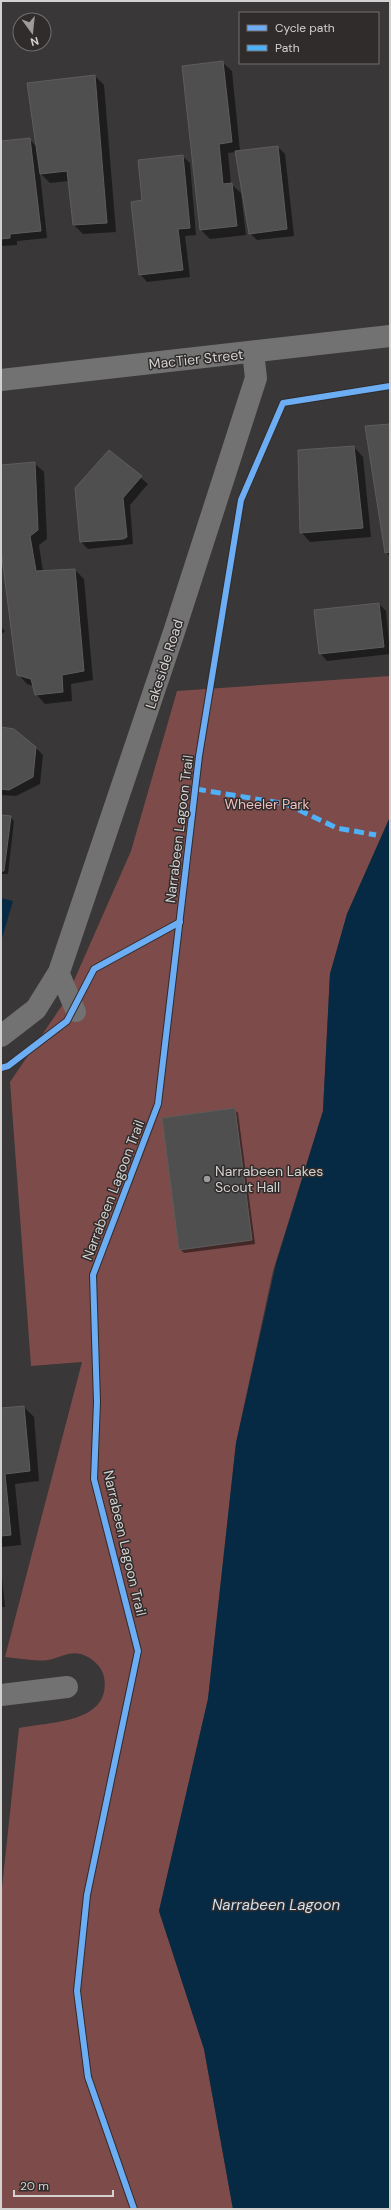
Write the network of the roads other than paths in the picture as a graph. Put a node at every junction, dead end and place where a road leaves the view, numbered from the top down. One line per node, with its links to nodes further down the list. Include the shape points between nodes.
1 (390, 336): 2 (street, MacTier Street)
2 (253, 352): 3 (street, MacTier Street); 4 (street, Lakeside Road, via 256,378 174,632)
3 (1, 380)
4 (59, 972): 5 (lane); 6 (street, Lakeside Road, via 36,1009)
5 (76, 1012)
6 (1, 1036)
7 (67, 1687): 8 (street)
8 (1, 1695)

